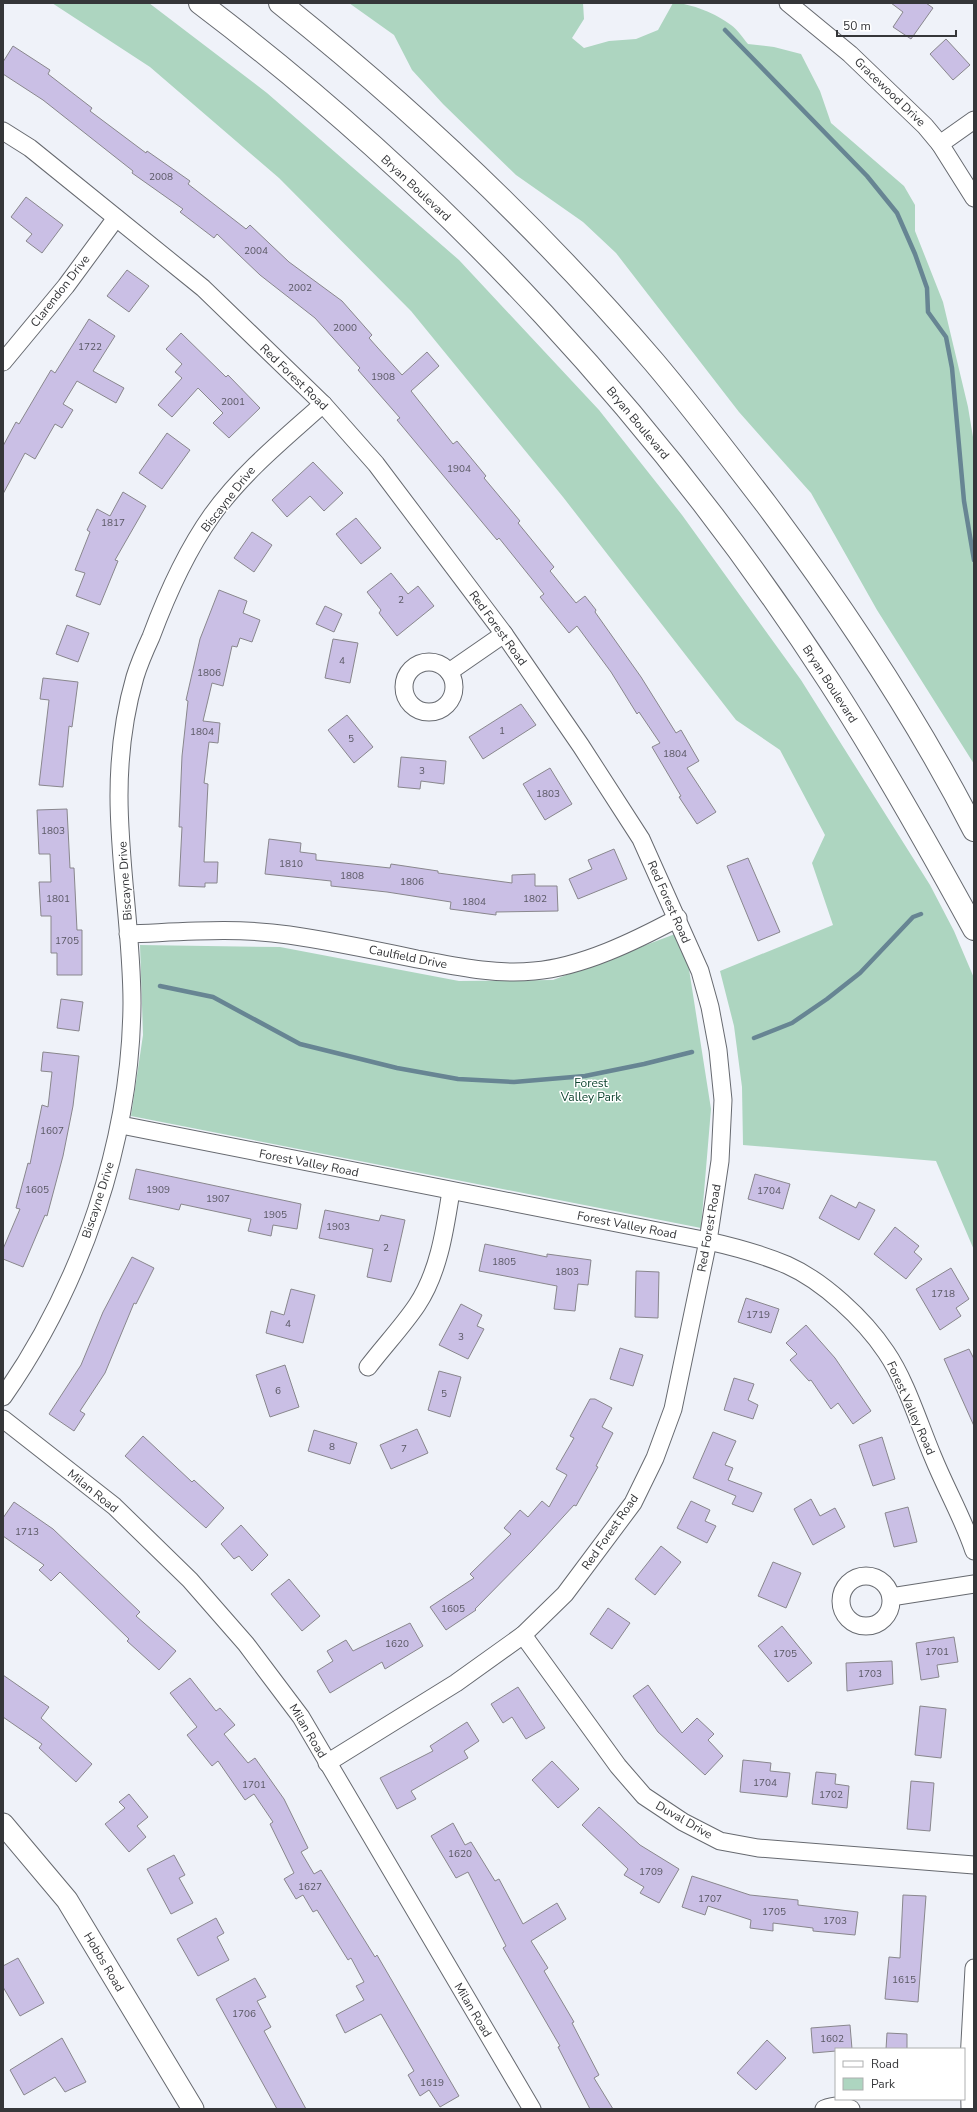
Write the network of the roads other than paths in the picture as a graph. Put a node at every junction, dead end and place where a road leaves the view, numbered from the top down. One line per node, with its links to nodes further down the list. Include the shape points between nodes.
1 (200, 3): 15 (highway, Bryan Boulevard, via 299,82 426,196 526,297 623,404 712,515 829,680 888,775)
2 (280, 3): 13 (highway, via 396,101 464,164 540,239 653,362 818,574 920,731)
3 (788, 3): 6 (street, Gracewood Drive, via 898,98)
4 (974, 120): 6 (street)
5 (3, 131): 8 (street, Red Forest Road, via 30,148)
6 (940, 144): 7 (street, Gracewood Drive)
7 (974, 198)
8 (116, 218): 9 (street, Clarendon Drive, via 66,286); 10 (street, Red Forest Road, via 203,288)
9 (3, 362)
10 (324, 404): 11 (street, Red Forest Road, via 376,464); 16 (street, Biscayne Drive, via 257,462 212,515 180,567 135,677 123,736 119,797)
11 (504, 634): 12 (street); 14 (street, Red Forest Road, via 641,839)
12 (449, 672)
13 (974, 830)
14 (678, 918): 16 (street, Caulfield Drive, via 648,934 576,963 534,971 497,972 463,968 288,935 231,930); 19 (street, Red Forest Road, via 700,971 710,1007 722,1091 720,1161)
15 (974, 929)
16 (128, 934): 17 (street, Biscayne Drive, via 132,1003)
17 (121, 1125): 18 (street, Forest Valley Road); 21 (street, Biscayne Drive, via 79,1257 58,1304)
18 (450, 1191): 19 (street, Forest Valley Road); 20 (street, via 446,1226 435,1268 418,1304)
19 (708, 1241): 23 (street, Forest Valley Road, via 749,1250 788,1265 823,1287 857,1316 886,1352 906,1392); 26 (street, Red Forest Road, via 673,1409 655,1458 633,1503 606,1541 565,1594)
20 (368, 1367)
21 (3, 1397)
22 (3, 1419): 27 (street, Milan Road, via 114,1506 190,1580 246,1644 301,1717)
23 (974, 1551)
24 (974, 1584): 25 (street)
25 (891, 1596)
26 (523, 1635): 27 (street, Red Forest Road, via 456,1682); 29 (street, Duval Drive, via 618,1766 644,1796 683,1822 720,1841 758,1848)
27 (327, 1763): 32 (street, Milan Road)
28 (3, 1824): 31 (street, Hobbs Road, via 67,1900)
29 (974, 1865)
30 (974, 1968): 35 (street, via 969,2061)
31 (193, 2109)
32 (532, 2109)
33 (824, 2109): 34 (street, via 842,2106)
34 (851, 2109)
35 (970, 2109)

